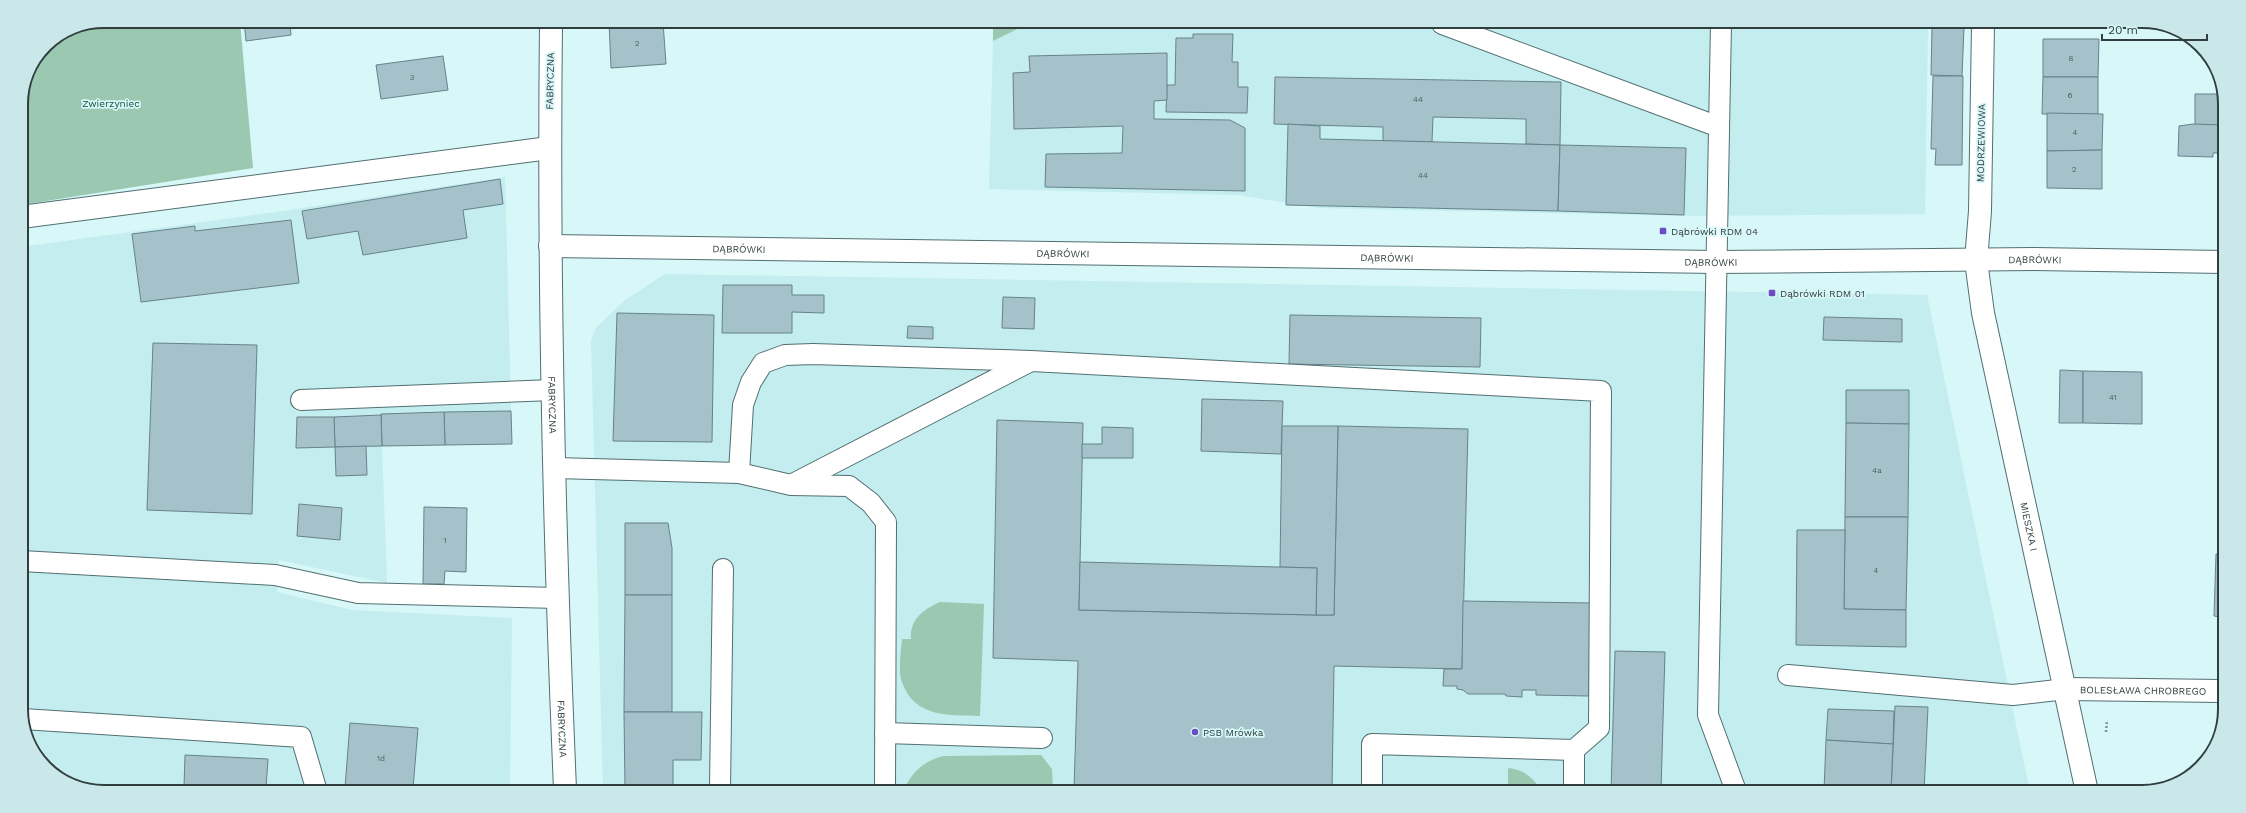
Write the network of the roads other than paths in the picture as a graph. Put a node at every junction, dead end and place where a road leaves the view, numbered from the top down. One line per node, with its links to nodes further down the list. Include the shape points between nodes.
1 (551, 28): 6 (street, FABRYCZNA)
2 (1453, 28): 5 (lane)
3 (1721, 28): 5 (lane)
4 (1983, 28): 9 (street, MODRZEWIOWA, via 1980,211)
5 (1719, 127): 10 (lane)
6 (549, 148): 7 (street); 8 (street, FABRYCZNA)
7 (28, 216)
8 (550, 246): 10 (street, DĄBRÓWKI); 13 (street, FABRYCZNA)
9 (1976, 261): 10 (street, DĄBRÓWKI); 11 (street, DĄBRÓWKI, via 2034,259); 22 (street, MIESZKA I, via 1983,313)
10 (1716, 262): 34 (lane, via 1708,715)
11 (2218, 262)
12 (1031, 361): 16 (lane, via 813,354 785,355 763,363 751,382 743,406); 17 (lane); 27 (lane, via 1601,391 1599,728)
13 (553, 390): 14 (lane); 15 (street, FABRYCZNA)
14 (301, 400)
15 (555, 468): 16 (lane); 20 (street, FABRYCZNA)
16 (739, 473): 17 (lane)
17 (791, 485): 25 (lane, via 849,486 871,502 886,522)
18 (28, 561): 20 (lane, via 275,575 358,593)
19 (723, 569): 30 (lane)
20 (557, 598): 29 (street, FABRYCZNA)
21 (1788, 674): 22 (lane, via 2013,694)
22 (2066, 689): 23 (street, BOLESŁAWA CHROBREGO); 35 (street, MIESZKA I)
23 (2218, 691)
24 (29, 719): 28 (lane, via 301,737)
25 (885, 733): 26 (lane); 31 (lane)
26 (1042, 738)
27 (1574, 750): 32 (lane, via 1372,744); 33 (lane)
28 (315, 785)
29 (565, 785)
30 (720, 785)
31 (885, 785)
32 (1372, 785)
33 (1574, 785)
34 (1734, 785)
35 (2086, 785)

